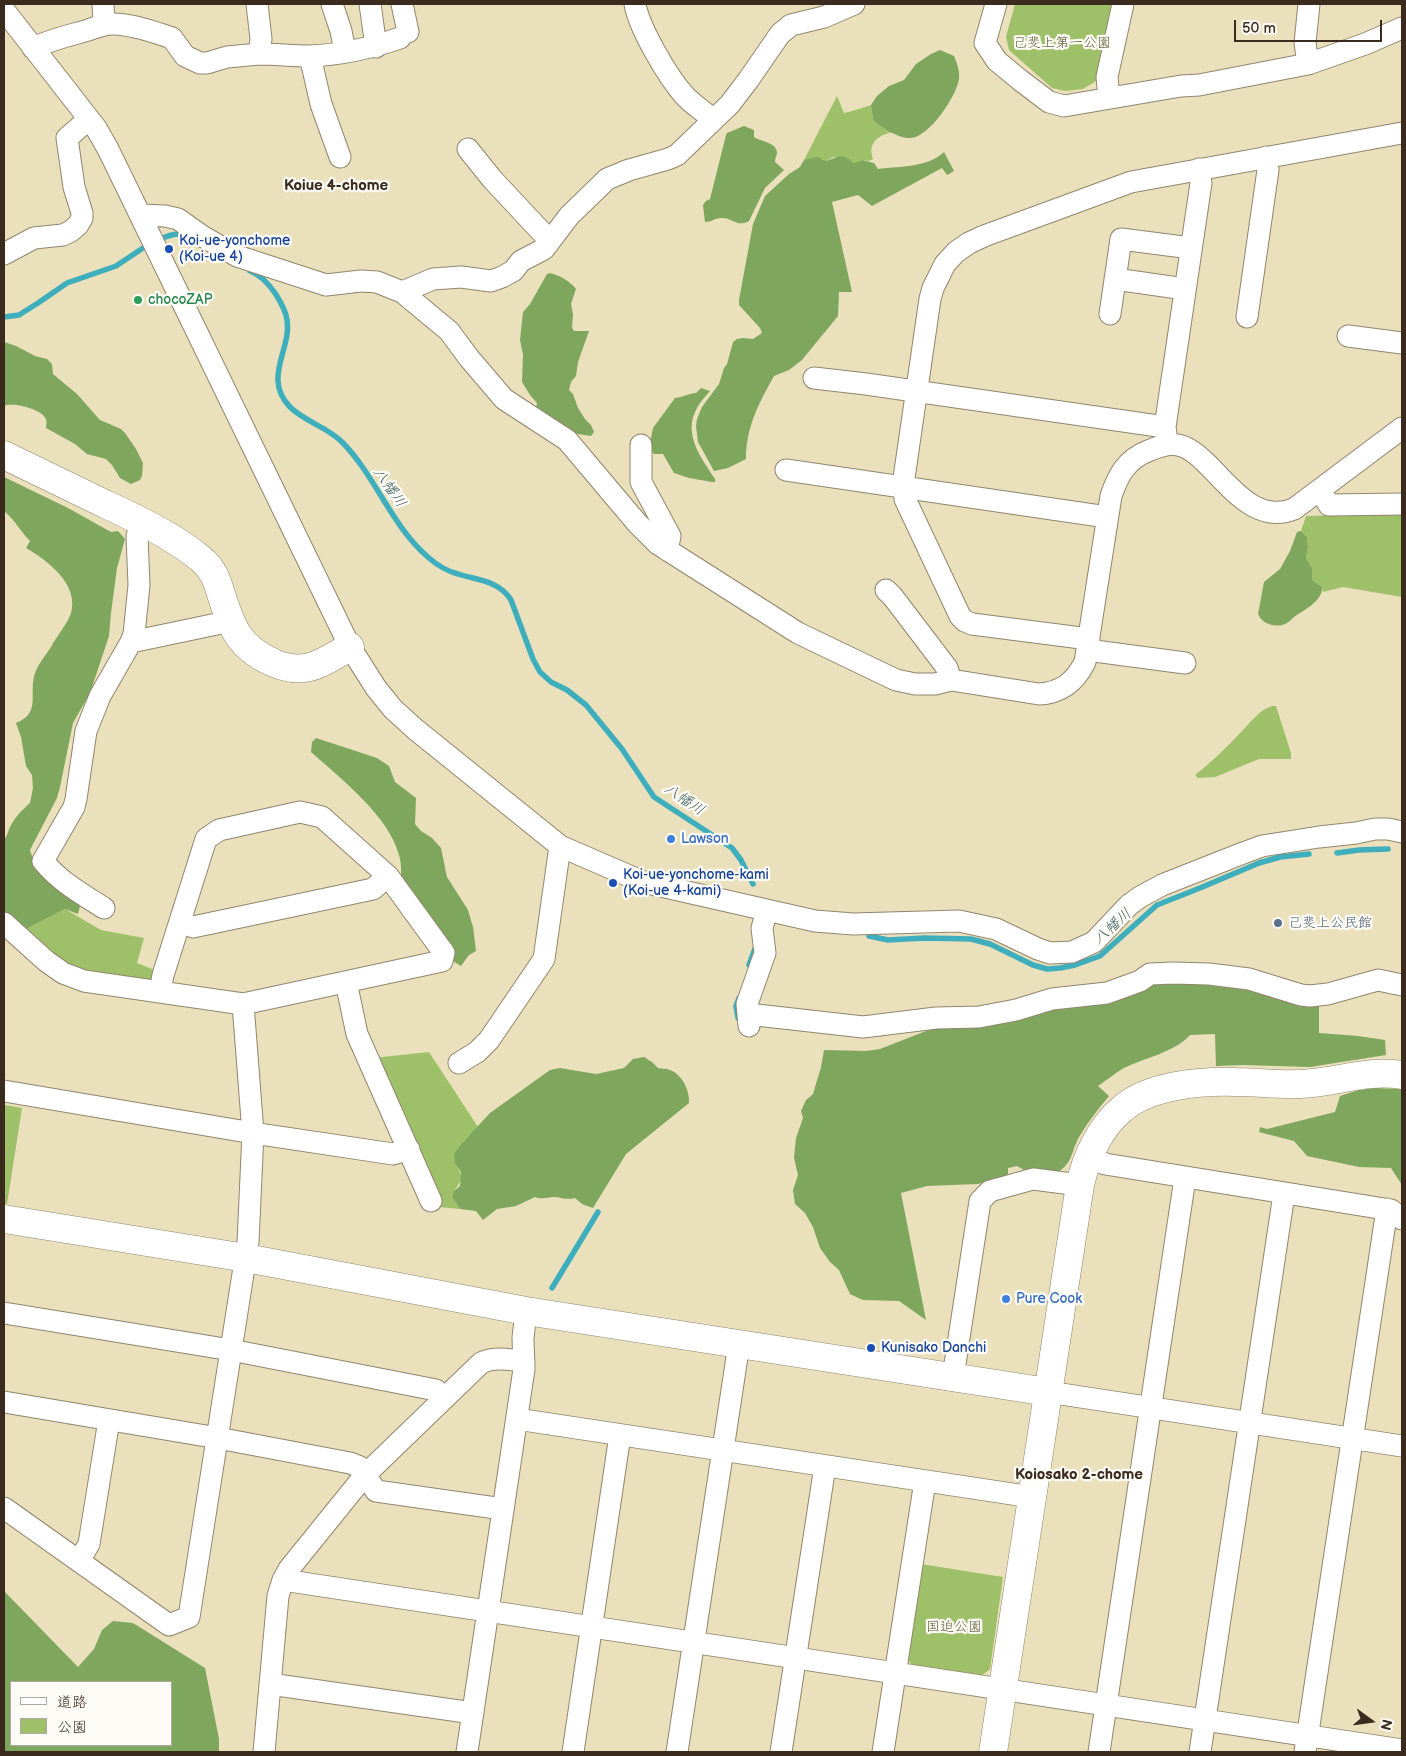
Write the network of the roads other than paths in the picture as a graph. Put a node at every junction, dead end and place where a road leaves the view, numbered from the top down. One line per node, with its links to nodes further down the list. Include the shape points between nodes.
1 (257, 4): 16 (street, via 261,40)
2 (332, 4): 15 (street)
3 (370, 4): 13 (street)
4 (402, 4): 13 (street, via 404,35)
5 (635, 4): 21 (street, via 654,50 677,87)
6 (854, 4): 21 (street, via 824,17 791,25 780,34 730,104)
7 (996, 4): 19 (street, via 985,43 996,61 1049,102 1064,106)
8 (1123, 4): 19 (street, via 1106,77)
9 (1309, 4): 18 (street, via 1305,43)
10 (4, 10): 14 (street)
11 (103, 14): 14 (street); 16 (street, via 124,25 172,38 185,56 200,63)
12 (1402, 28): 18 (street)
13 (376, 46): 15 (street)
14 (33, 48): 20 (street)
15 (345, 52): 17 (street)
16 (259, 54): 17 (street)
17 (310, 56): 24 (street, via 321,104)
18 (1308, 64): 19 (street)
19 (1110, 98)
20 (89, 119): 27 (street); 30 (street, via 67,138 74,187 82,212 78,225 63,234 34,238)
21 (713, 120): 28 (street, via 677,155 607,179 569,216)
22 (1402, 133): 25 (street)
23 (468, 149): 28 (street)
24 (340, 157)
25 (1266, 157): 26 (street); 35 (street, via 1268,170)
26 (1199, 169): 29 (street, via 1201,183); 39 (street, via 1131,182 984,236 956,252 940,271 933,288)
27 (141, 215): 33 (street, via 178,219 237,256 326,285 377,282); 55 (street)
28 (550, 241): 33 (street, via 544,249 521,261 502,278 491,281 432,279)
29 (1191, 248): 31 (street, via 1121,239); 32 (street)
30 (4, 254)
31 (1115, 279): 32 (street); 34 (street)
32 (1185, 289): 41 (street)
33 (402, 292): 50 (street, via 448,331 504,399 567,440 637,523)
34 (1110, 314)
35 (1247, 317)
36 (1348, 336): 37 (street)
37 (1402, 343)
38 (814, 378): 39 (street)
39 (917, 392): 41 (street); 45 (street)
40 (1402, 428): 46 (street)
41 (1166, 436): 46 (street, via 1192,451 1250,504 1264,511 1287,512); 48 (street, via 1123,468 1111,496)
42 (641, 444): 50 (street, via 641,482 670,536)
43 (4, 455): 49 (street)
44 (786, 470): 45 (street)
45 (905, 488): 48 (street); 54 (street, via 905,499 965,621)
46 (1320, 490): 47 (street, via 1329,505)
47 (1402, 504)
48 (1107, 517): 54 (street)
49 (142, 521): 52 (street, via 207,564); 53 (street, via 137,536 139,585)
50 (667, 550): 57 (street, via 798,632 881,674 915,684)
51 (886, 590): 57 (street, via 947,668)
52 (231, 622): 53 (street); 55 (street, via 249,649 290,669 307,669)
53 (131, 642): 61 (street, via 100,696 86,731 74,807 43,861 72,888)
54 (1088, 644): 56 (street); 57 (street, via 1080,673 1052,693 1039,694)
55 (350, 646): 59 (street, via 372,683 393,709)
56 (1185, 663)
57 (951, 680)
58 (1402, 832): 62 (street, via 1375,829 1262,846 1238,854 1140,897 1094,942 1072,952 1050,953 996,929 959,921 838,923)
59 (560, 846): 62 (street, via 643,882); 69 (street, via 544,958 490,1040)
60 (388, 876): 63 (street, via 373,888 193,927); 63 (street, via 322,817 300,812 219,830 206,839); 65 (street, via 444,953 442,961)
61 (104, 908)
62 (767, 910): 66 (street, via 762,928 765,953 747,1004 748,1020 863,1027 936,1018 979,1017 1052,999 1107,993 1150,974 1173,972 1250,979 1310,996 1378,980)
63 (180, 922): 67 (street)
64 (4, 923): 67 (street, via 63,973 84,981)
65 (346, 982): 68 (street); 73 (street, via 357,1034)
66 (1402, 984)
67 (160, 992): 68 (street)
68 (243, 1004): 72 (street)
69 (459, 1062)
70 (1402, 1075): 74 (street, via 1364,1074 1301,1084 1208,1082 1166,1089 1145,1095 1122,1108)
71 (4, 1091): 72 (street)
72 (253, 1133): 73 (street, via 394,1154); 81 (street)
73 (409, 1149): 78 (street)
74 (1089, 1156): 75 (street, via 1105,1164); 76 (street)
75 (1185, 1178): 77 (street); 91 (street)
76 (1080, 1185): 87 (street, via 1033,1179 990,1191 980,1201); 88 (street)
77 (1284, 1194): 79 (street); 94 (street)
78 (431, 1201)
79 (1395, 1214): 96 (street)
80 (4, 1219): 81 (street)
81 (246, 1258): 82 (street); 85 (street)
82 (526, 1311): 84 (street); 86 (street, via 522,1338)
83 (4, 1313): 85 (street)
84 (739, 1344): 87 (street); 99 (street)
85 (231, 1350): 89 (street, via 436,1390); 97 (street)
86 (524, 1361): 89 (street, via 487,1360); 92 (street)
87 (953, 1377): 88 (street)
88 (1048, 1392): 91 (street); 103 (street)
89 (445, 1398): 101 (street)
90 (4, 1402): 93 (street)
91 (1152, 1407): 94 (street); 115 (street)
92 (517, 1419): 95 (street); 105 (street)
93 (109, 1420): 97 (street); 106 (street, via 89,1544)
94 (1251, 1422): 96 (street); 117 (street)
95 (620, 1435): 99 (street); 109 (street)
96 (1352, 1437): 98 (street); 118 (street)
97 (218, 1438): 101 (street, via 350,1463 360,1467); 106 (street, via 189,1617 169,1625)
98 (1402, 1446)
99 (724, 1451): 100 (street); 110 (street)
100 (825, 1466): 102 (street); 111 (street)
101 (366, 1475): 105 (street, via 376,1491); 107 (street)
102 (925, 1481): 103 (street); 112 (street)
103 (1032, 1497): 114 (street)
104 (4, 1508): 106 (street)
105 (503, 1510): 108 (street)
106 (79, 1561)
107 (283, 1580): 108 (street); 113 (street, via 278,1596)
108 (488, 1612): 109 (street); 116 (street)
109 (591, 1627): 110 (street); 122 (street)
110 (694, 1643): 111 (street); 123 (street)
111 (796, 1658): 112 (street); 124 (street)
112 (895, 1673): 114 (street); 125 (street)
113 (270, 1684): 116 (street); 120 (street)
114 (1003, 1690): 115 (street); 126 (street)
115 (1106, 1704): 117 (street); 127 (street)
116 (472, 1713): 121 (street)
117 (1205, 1720): 118 (street); 128 (street)
118 (1306, 1744): 119 (street)
119 (1402, 1750)
120 (264, 1752)
121 (466, 1752)
122 (572, 1752)
123 (677, 1752)
124 (781, 1752)
125 (883, 1752)
126 (993, 1752)
127 (1099, 1752)
128 (1200, 1752)

